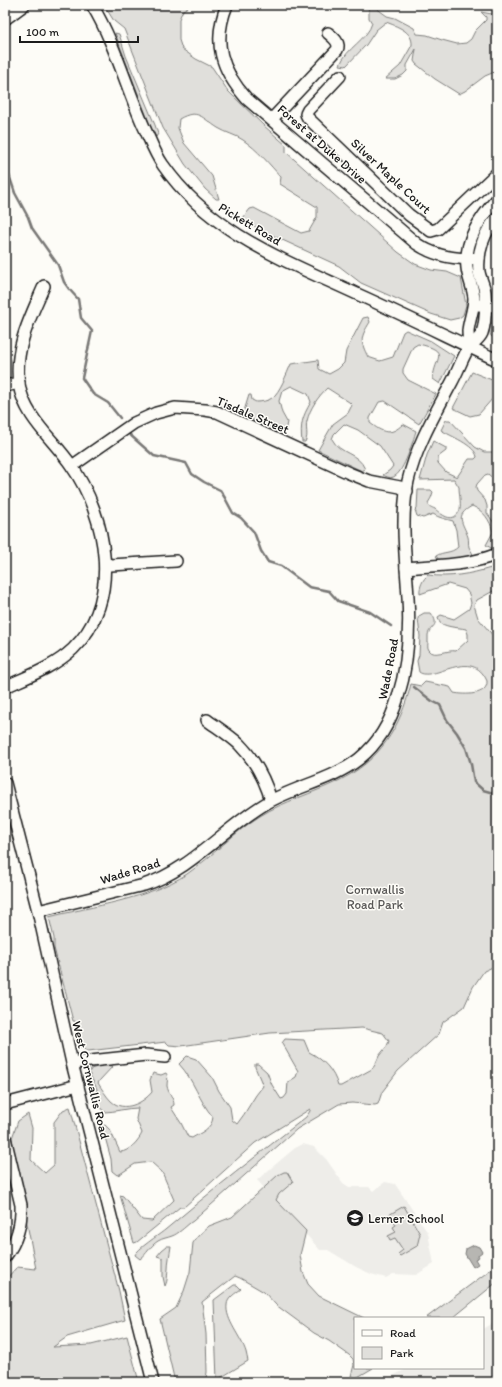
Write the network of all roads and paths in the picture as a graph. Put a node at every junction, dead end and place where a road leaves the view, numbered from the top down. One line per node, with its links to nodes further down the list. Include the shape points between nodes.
1 (24, 5): 4 (street)
2 (92, 5): 17 (street, Pickett Road, via 115,51 136,109 160,160 202,209 237,235 276,256)
3 (227, 5): 7 (street, Forest at Duke Drive, via 220,34 225,68 247,99)
4 (5, 19)
5 (328, 33): 7 (street, via 338,44 337,50)
6 (340, 76): 8 (street, Silver Maple Court, via 308,110 308,118 409,215 431,231 438,229)
7 (272, 119): 12 (street, Forest at Duke Drive, via 417,244 443,256)
8 (497, 173)
9 (497, 199): 12 (street, via 482,216 472,233)
10 (497, 218): 11 (street, via 481,245)
11 (479, 258): 12 (street, Forest at Duke Drive); 15 (street)
12 (466, 259): 14 (street)
13 (44, 286): 19 (street, via 23,334)
14 (474, 305): 15 (street); 17 (street, via 468,331)
15 (485, 306): 16 (street); 17 (street, via 483,330)
16 (497, 306)
17 (470, 347): 18 (street, Pickett Road); 22 (street, Wade Road, via 423,437)
18 (497, 360)
19 (19, 383): 20 (street); 21 (street, via 23,398 37,424)
20 (5, 386)
21 (72, 466): 22 (street, Tisdale Street, via 144,417 182,408 216,412 349,473); 25 (street, via 93,508 104,549)
22 (407, 490): 26 (street, Wade Road)
23 (497, 554): 26 (street, via 465,563)
24 (176, 561): 25 (street, via 111,565)
25 (105, 563): 27 (street, via 101,602 93,623 79,643 52,665)
26 (406, 568): 30 (street, Wade Road, via 408,653 401,688 390,720 375,743 348,767)
27 (5, 687)
28 (207, 720): 30 (street, via 245,751 268,789)
29 (5, 783): 31 (street, West Cornwallis Road)
30 (271, 800): 31 (street, Wade Road, via 240,820 189,862 161,878 144,885)
31 (38, 911): 33 (street, West Cornwallis Road)
32 (164, 1057): 33 (street, via 146,1054)
33 (72, 1063): 34 (street, West Cornwallis Road)
34 (78, 1085): 35 (street); 38 (street, West Cornwallis Road)
35 (5, 1104)
36 (5, 1138): 37 (street, via 22,1216 17,1238)
37 (5, 1257)
38 (153, 1382)

